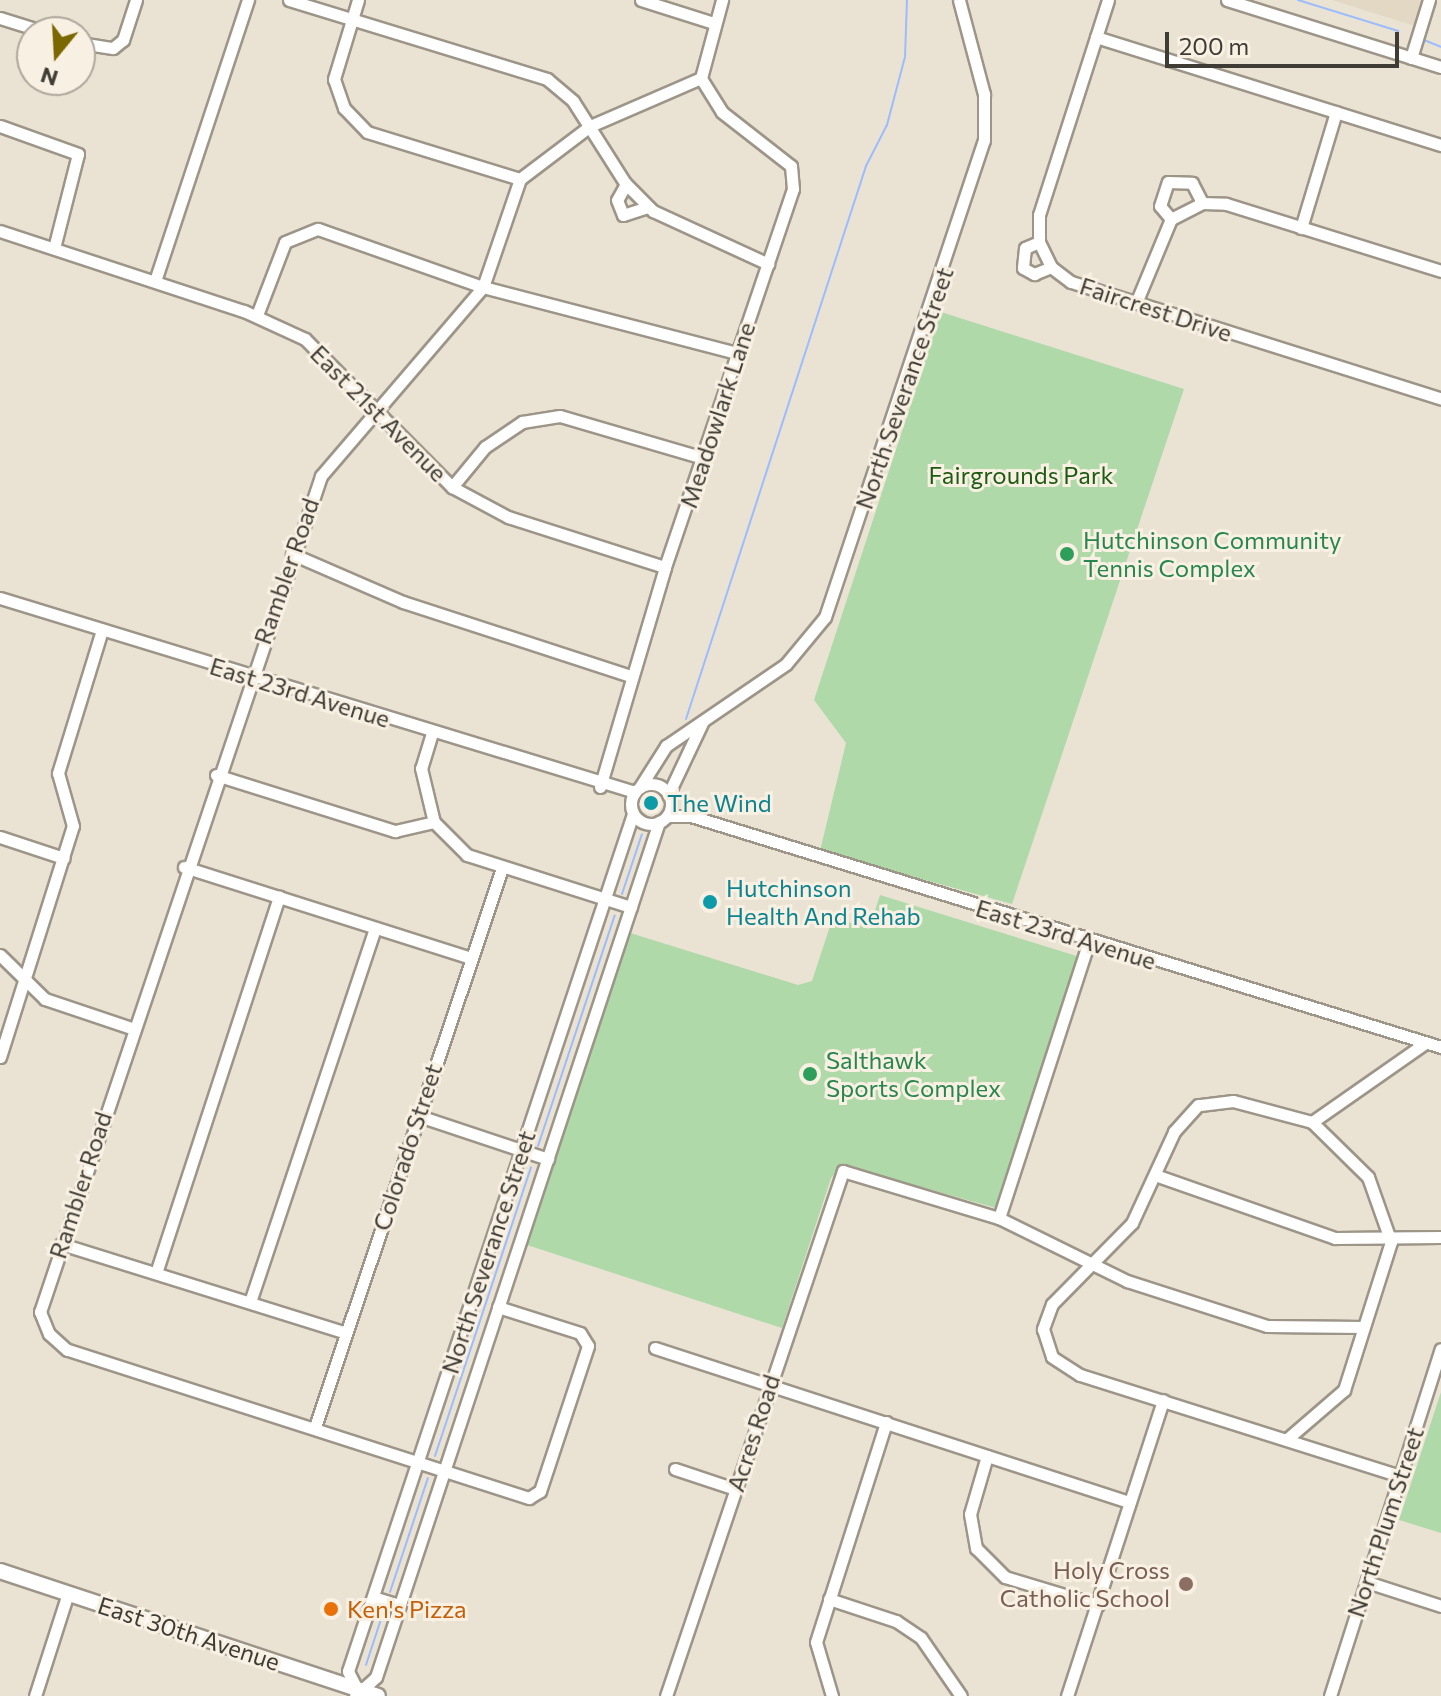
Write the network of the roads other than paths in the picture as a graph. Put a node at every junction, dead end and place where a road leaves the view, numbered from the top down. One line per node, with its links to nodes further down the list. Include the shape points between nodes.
1 (136, 0): 14 (street, via 123,40 113,48)
2 (248, 0): 34 (street)
3 (289, 0): 11 (street)
4 (358, 0): 11 (street)
5 (641, 0): 12 (street)
6 (722, 0): 12 (street)
7 (959, 0): 49 (street, North Severance Street, via 986,105 984,140 845,560 809,641)
8 (1108, 0): 13 (street)
9 (1227, 0): 15 (street)
10 (1429, 0): 15 (street)
11 (352, 19): 20 (street, via 547,79); 22 (street, via 334,79 344,108 367,132)
12 (714, 23): 17 (street)
13 (1096, 37): 18 (street); 29 (street, via 1039,215)
14 (96, 45)
15 (1411, 58): 16 (street)
16 (1441, 67)
17 (701, 78): 20 (street); 31 (street, Meadowlark Lane, via 722,112 791,166 793,189)
18 (1336, 112): 21 (street); 27 (street)
19 (0, 126): 30 (street, via 78,154)
20 (590, 126): 22 (street); 23 (street)
21 (1441, 145)
22 (520, 179): 35 (street, Rambler Road)
23 (626, 184): 25 (street); 25 (street, via 617,200 623,215)
24 (1202, 203): 26 (street); 26 (street, via 1192,183 1168,182 1160,206); 27 (street)
25 (648, 207): 31 (street, via 692,234)
26 (1171, 219): 36 (street)
27 (1301, 228): 33 (street)
28 (0, 231): 30 (street, East 21st Avenue)
29 (1039, 242): 32 (street, Faircrest Drive); 32 (street, via 1025,248 1023,268 1034,274)
30 (54, 248): 34 (street, East 21st Avenue)
31 (768, 264): 38 (street, Meadowlark Lane)
32 (1051, 267): 36 (street, Faircrest Drive, via 1071,282)
33 (1441, 271)
34 (155, 281): 37 (street, East 21st Avenue)
35 (483, 287): 37 (street, via 318,229 285,242); 38 (street); 40 (street, Rambler Road)
36 (1136, 303): 39 (street, Faircrest Drive)
37 (257, 315): 40 (street, East 21st Avenue, via 305,339)
38 (737, 353): 41 (street, Meadowlark Lane)
39 (1441, 399)
40 (378, 411): 42 (street, East 21st Avenue); 43 (street, Rambler Road, via 321,476)
41 (704, 458): 42 (street, via 560,416 522,422 485,447); 44 (street, Meadowlark Lane)
42 (452, 487): 44 (street, East 21st Avenue, via 508,517)
43 (292, 554): 47 (street, Rambler Road); 48 (street, via 403,602)
44 (665, 567): 48 (street, Meadowlark Lane)
45 (0, 598): 46 (street, East 23rd Avenue)
46 (102, 630): 47 (street, East 23rd Avenue); 60 (street, via 58,773 73,826)
47 (250, 676): 50 (street, East 23rd Avenue); 51 (street, Rambler Road)
48 (631, 676): 52 (street, Meadowlark Lane)
49 (703, 722): 53 (street, North Severance Street, via 666,746); 54 (street, North Severance Street)
50 (432, 733): 52 (street, East 23rd Avenue); 58 (street, via 421,777)
51 (216, 775): 58 (street, via 386,829); 61 (street, Rambler Road)
52 (600, 787): 53 (street, East 23rd Avenue); 55 (street, East 23rd Avenue)
53 (638, 789): 54 (street, East 23rd Avenue, via 656,785); 55 (street, North Severance Street)
54 (669, 797): 56 (street, East 23rd Avenue); 57 (street, North Severance Street)
55 (632, 809): 57 (street, East 23rd Avenue); 64 (street, North Severance Street)
56 (691, 816): 57 (street, East 23rd Avenue); 67 (street, East 23rd Avenue)
57 (663, 819): 65 (street, North Severance Street)
58 (434, 822): 62 (street, via 456,848)
59 (0, 837): 60 (street)
60 (64, 858): 70 (street)
61 (184, 867): 63 (street); 71 (street, Rambler Road)
62 (502, 868): 64 (street); 69 (street, Colorado Street)
63 (279, 897): 66 (street); 85 (street)
64 (606, 899): 65 (street); 77 (street, North Severance Street)
65 (631, 907): 78 (street, North Severance Street)
66 (375, 928): 69 (street); 86 (street)
67 (1089, 941): 72 (street, East 23rd Avenue); 80 (street)
68 (0, 955): 70 (street)
69 (468, 957): 75 (street, Colorado Street)
70 (25, 981): 71 (street, via 45,999); 74 (street)
71 (131, 1028): 83 (street, Rambler Road)
72 (1424, 1044): 73 (street, East 23rd Avenue); 76 (street)
73 (1441, 1047)
74 (0, 1057)
75 (419, 1116): 77 (street); 89 (street, Colorado Street)
76 (1312, 1122): 79 (street, via 1233,1101 1198,1105 1174,1132); 82 (street, via 1368,1177)
77 (522, 1150): 78 (street); 98 (street, North Severance Street)
78 (548, 1159): 87 (street, North Severance Street)
79 (1155, 1175): 82 (street, via 1335,1238); 84 (street, via 1132,1223)
80 (999, 1218): 84 (street); 92 (street, Acres Road, via 843,1171)
81 (1441, 1237): 82 (street)
82 (1391, 1242): 88 (street)
83 (61, 1244): 85 (street); 95 (street, Rambler Road, via 40,1312 49,1334 88,1357)
84 (1092, 1265): 88 (street, via 1267,1326); 93 (street, via 1052,1304 1043,1329 1052,1357 1080,1375)
85 (156, 1273): 86 (street)
86 (250, 1302): 89 (street)
87 (498, 1307): 100 (street, North Severance Street); 100 (street, Rambler Road, via 580,1333 588,1346 540,1491 529,1498)
88 (1363, 1327): 96 (street, via 1344,1390)
89 (344, 1332): 95 (street, Colorado Street)
90 (655, 1348): 92 (street)
91 (1441, 1349): 101 (street, North Plum Street)
92 (768, 1385): 94 (street); 102 (street, Acres Road)
93 (1163, 1400): 96 (street); 103 (street)
94 (886, 1422): 97 (street); 108 (street)
95 (315, 1427): 98 (street, Rambler Road)
96 (1287, 1439): 101 (street)
97 (987, 1456): 103 (street); 110 (street, via 970,1514 976,1548 1005,1577)
98 (418, 1461): 100 (street, Rambler Road); 107 (street, North Severance Street)
99 (675, 1469): 102 (street)
100 (444, 1470): 109 (street, North Severance Street)
101 (1400, 1476): 105 (street, North Plum Street)
102 (735, 1489): 115 (street, Acres Road)
103 (1130, 1502): 110 (street)
104 (0, 1571): 106 (main road, East 30th Avenue)
105 (1367, 1582): 111 (street); 119 (street, North Plum Street)
106 (68, 1593): 112 (main road, East 30th Avenue); 113 (street)
107 (373, 1597): 109 (street); 112 (street, North Severance Street, via 348,1671)
108 (829, 1599): 116 (street, via 816,1642); 117 (street, via 896,1621 921,1638)
109 (400, 1605): 112 (street, North Severance Street, via 376,1677)
110 (1098, 1605): 118 (street)
111 (1441, 1606)
112 (356, 1692): 114 (main road, East 30th Avenue)
113 (35, 1696)
114 (378, 1696)
115 (666, 1696)
116 (832, 1696)
117 (961, 1696)
118 (1067, 1696)
119 (1330, 1696)

